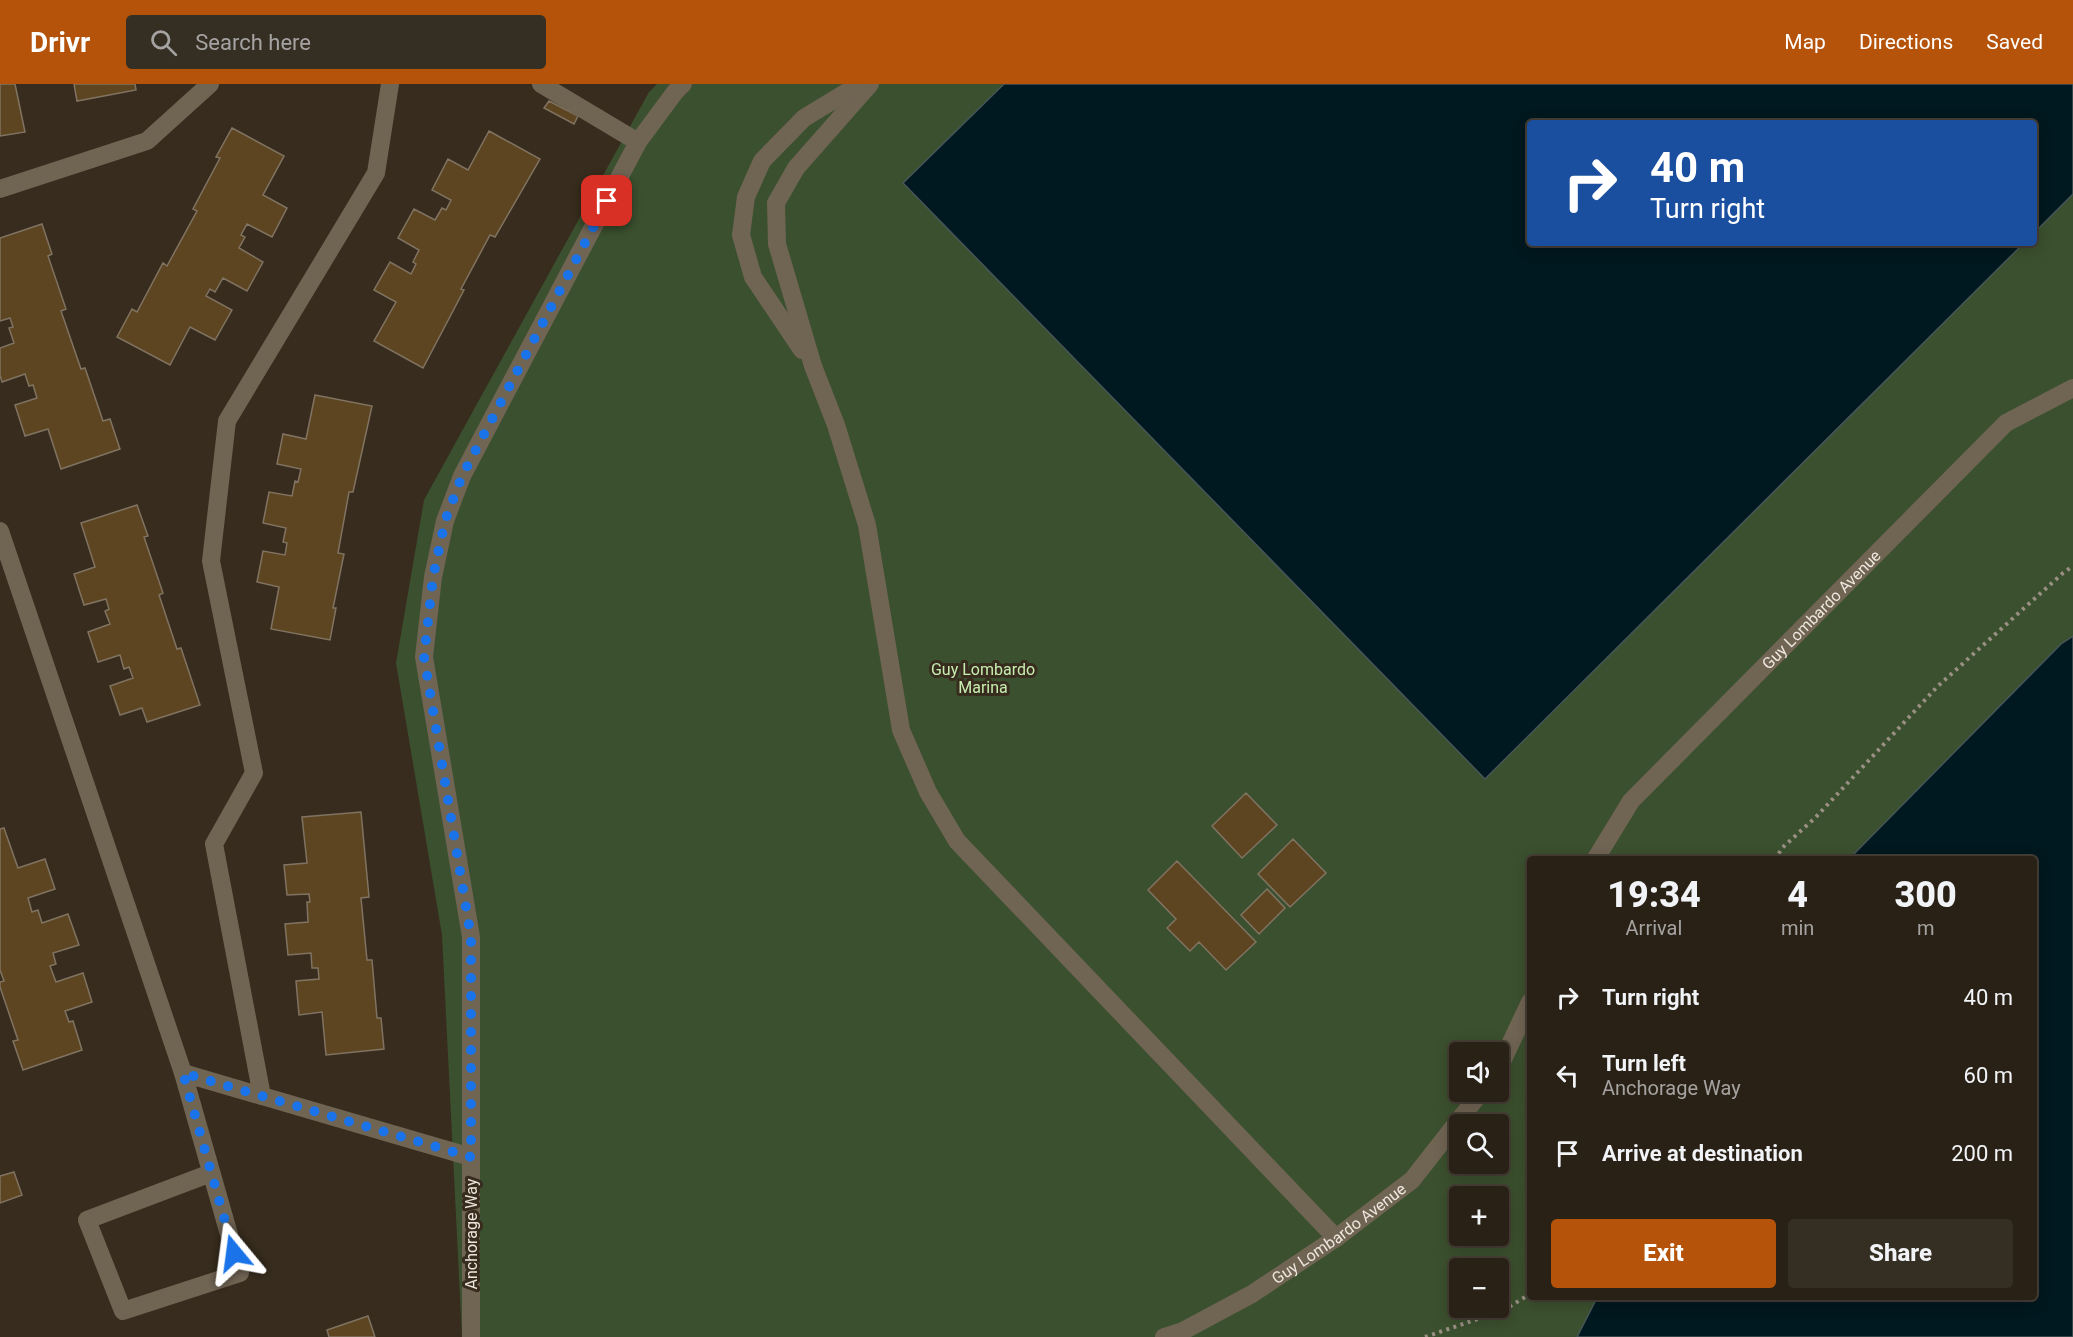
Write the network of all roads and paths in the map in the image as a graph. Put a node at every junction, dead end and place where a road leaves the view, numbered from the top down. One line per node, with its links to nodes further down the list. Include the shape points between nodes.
1 (210, 84): 8 (street, via 147,141)
2 (390, 84): 18 (street, via 376,173 227,421 211,561 254,773 214,844)
3 (541, 84): 7 (street)
4 (683, 84): 7 (street, Anchorage Way)
5 (860, 84): 9 (street, via 804,118 762,161 746,197 741,235 753,277)
6 (870, 84): 9 (street, via 795,168 776,203 777,244)
7 (638, 142): 20 (street, Anchorage Way, via 462,476 445,521 433,577 424,657 471,937)
8 (0, 189)
9 (813, 366): 22 (street, via 837,425 867,525 901,730 927,792 957,841)
10 (2073, 388): 13 (street, Guy Lombardo Avenue, via 2006,423 1630,801)
11 (0, 531): 17 (street)
12 (2073, 566): 14 (path, via 1938,686)
13 (1597, 856)
14 (1777, 856)
15 (1527, 1008): 16 (street)
16 (1509, 1047)
17 (183, 1073): 18 (street); 21 (street)
18 (262, 1096): 20 (street)
19 (1473, 1102): 22 (street, Guy Lombardo Avenue, via 1412,1180)
20 (471, 1157): 24 (street, Anchorage Way)
21 (211, 1173): 21 (street, via 240,1273 123,1311 87,1220)
22 (1336, 1238): 25 (street, Guy Lombardo Avenue, via 1252,1294)
23 (1527, 1296): 26 (path, via 1504,1310)
24 (471, 1337)
25 (1164, 1337)
26 (1425, 1337)

